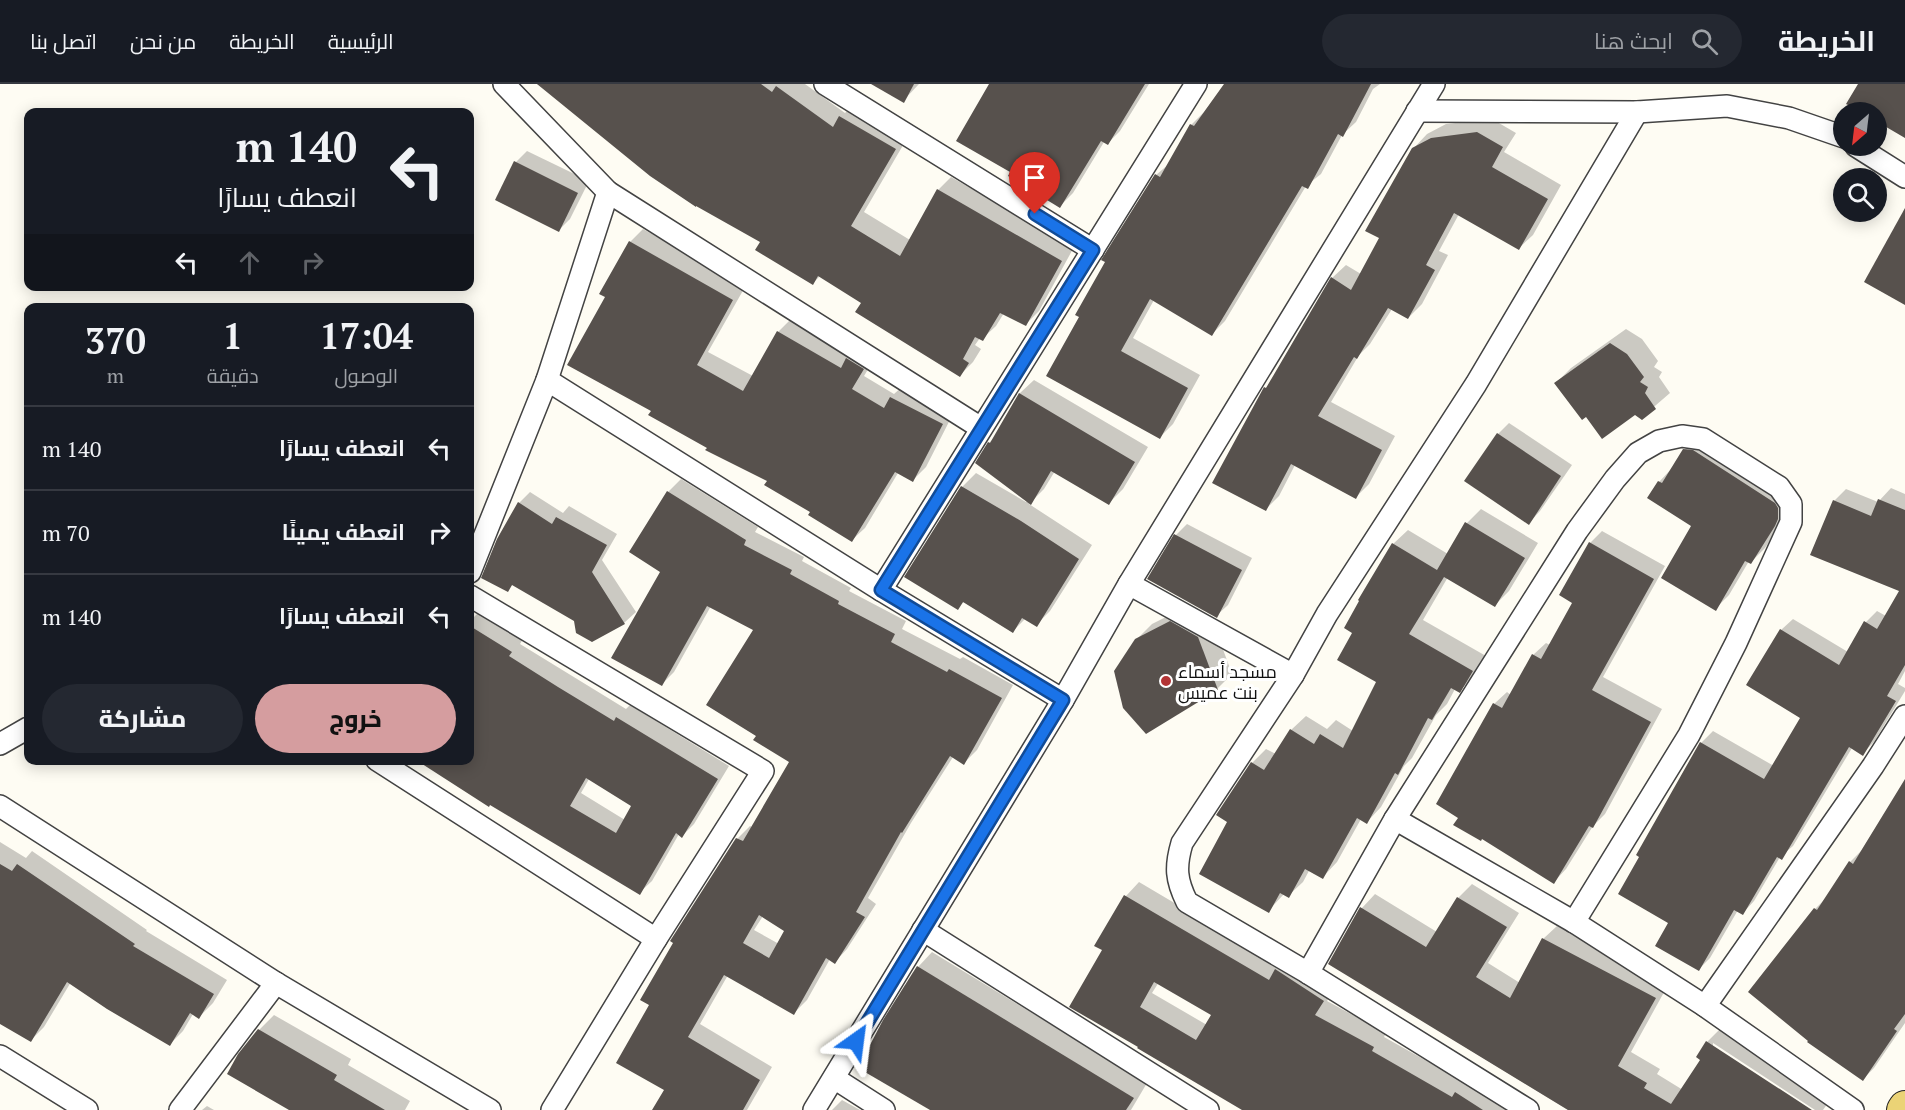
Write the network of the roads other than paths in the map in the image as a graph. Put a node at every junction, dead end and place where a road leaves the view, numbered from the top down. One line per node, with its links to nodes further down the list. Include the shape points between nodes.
1 (504, 84): 10 (street)
2 (825, 84): 11 (street)
3 (1196, 84): 11 (street)
4 (1434, 84): 5 (street)
5 (1417, 111): 6 (street); 15 (street)
6 (1637, 112): 7 (street, via 1727,106 1789,118); 18 (street, via 1476,384 1327,614)
7 (1833, 133)
8 (1872, 156): 9 (street)
9 (1905, 177)
10 (608, 192): 12 (street); 13 (street)
11 (1093, 250): 13 (street)
12 (547, 380): 14 (street); 16 (street)
13 (981, 428): 16 (street)
14 (474, 562)
15 (1129, 584): 18 (street); 19 (street)
16 (881, 590): 19 (street)
17 (474, 598): 28 (street, via 763,771)
18 (1293, 675): 29 (street, via 1182,843 1177,861 1178,885 1187,902)
19 (1063, 700): 27 (street)
20 (1905, 716): 31 (street)
21 (24, 730): 22 (street)
22 (0, 744)
23 (390, 765): 28 (street)
24 (0, 806): 30 (street)
25 (1395, 819): 26 (street); 26 (street, via 1577,531 1615,479 1638,453 1659,441 1682,436 1703,439 1779,486 1791,504 1791,522 1689,735); 29 (street)
26 (1574, 921): 31 (street)
27 (923, 930): 33 (street); 41 (street)
28 (656, 939): 38 (street)
29 (1308, 973): 42 (street)
30 (276, 983): 34 (street); 36 (street)
31 (1705, 1006): 43 (street)
32 (0, 1056): 35 (street)
33 (834, 1078): 39 (street); 40 (street)
34 (459, 1103): 37 (street)
35 (87, 1110)
36 (180, 1110)
37 (490, 1110)
38 (552, 1110)
39 (814, 1110)
40 (884, 1110)
41 (1208, 1110)
42 (1528, 1110)
43 (1853, 1110)

